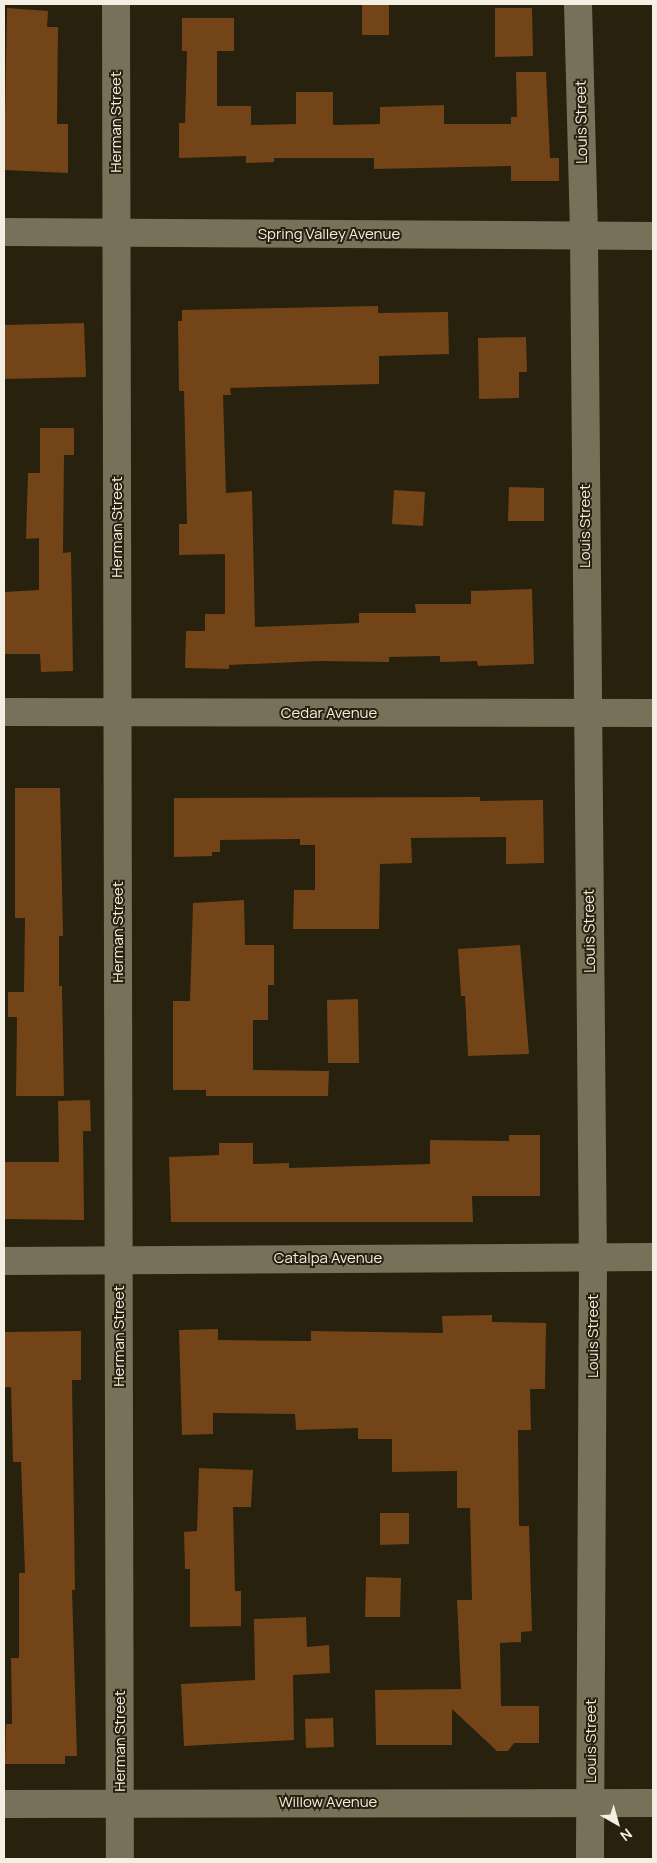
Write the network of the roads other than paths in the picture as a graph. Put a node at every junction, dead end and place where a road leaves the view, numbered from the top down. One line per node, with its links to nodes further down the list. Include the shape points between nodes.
1 (116, 4): 4 (street, Herman Street)
2 (578, 4): 5 (street, Louis Street)
3 (4, 232): 4 (street, Spring Valley Avenue)
4 (116, 233): 5 (street, Spring Valley Avenue); 8 (street, Herman Street)
5 (584, 235): 6 (street, Spring Valley Avenue); 9 (street, Louis Street)
6 (653, 236)
7 (4, 712): 8 (street, Cedar Avenue)
8 (118, 712): 9 (street, Cedar Avenue); 13 (street, Herman Street)
9 (586, 713): 10 (street, Cedar Avenue); 11 (street, Louis Street)
10 (653, 713)
11 (593, 1257): 12 (street, Catalpa Avenue); 13 (street, Catalpa Avenue); 16 (street, Louis Street)
12 (653, 1257)
13 (118, 1259): 14 (street, Catalpa Avenue); 15 (street, Herman Street)
14 (4, 1261)
15 (120, 1801): 16 (street, Willow Avenue); 18 (street, Willow Avenue); 19 (street, Herman Street)
16 (590, 1802): 17 (street, Willow Avenue); 20 (street, Louis Street)
17 (653, 1803)
18 (4, 1804)
19 (120, 1859)
20 (590, 1859)

